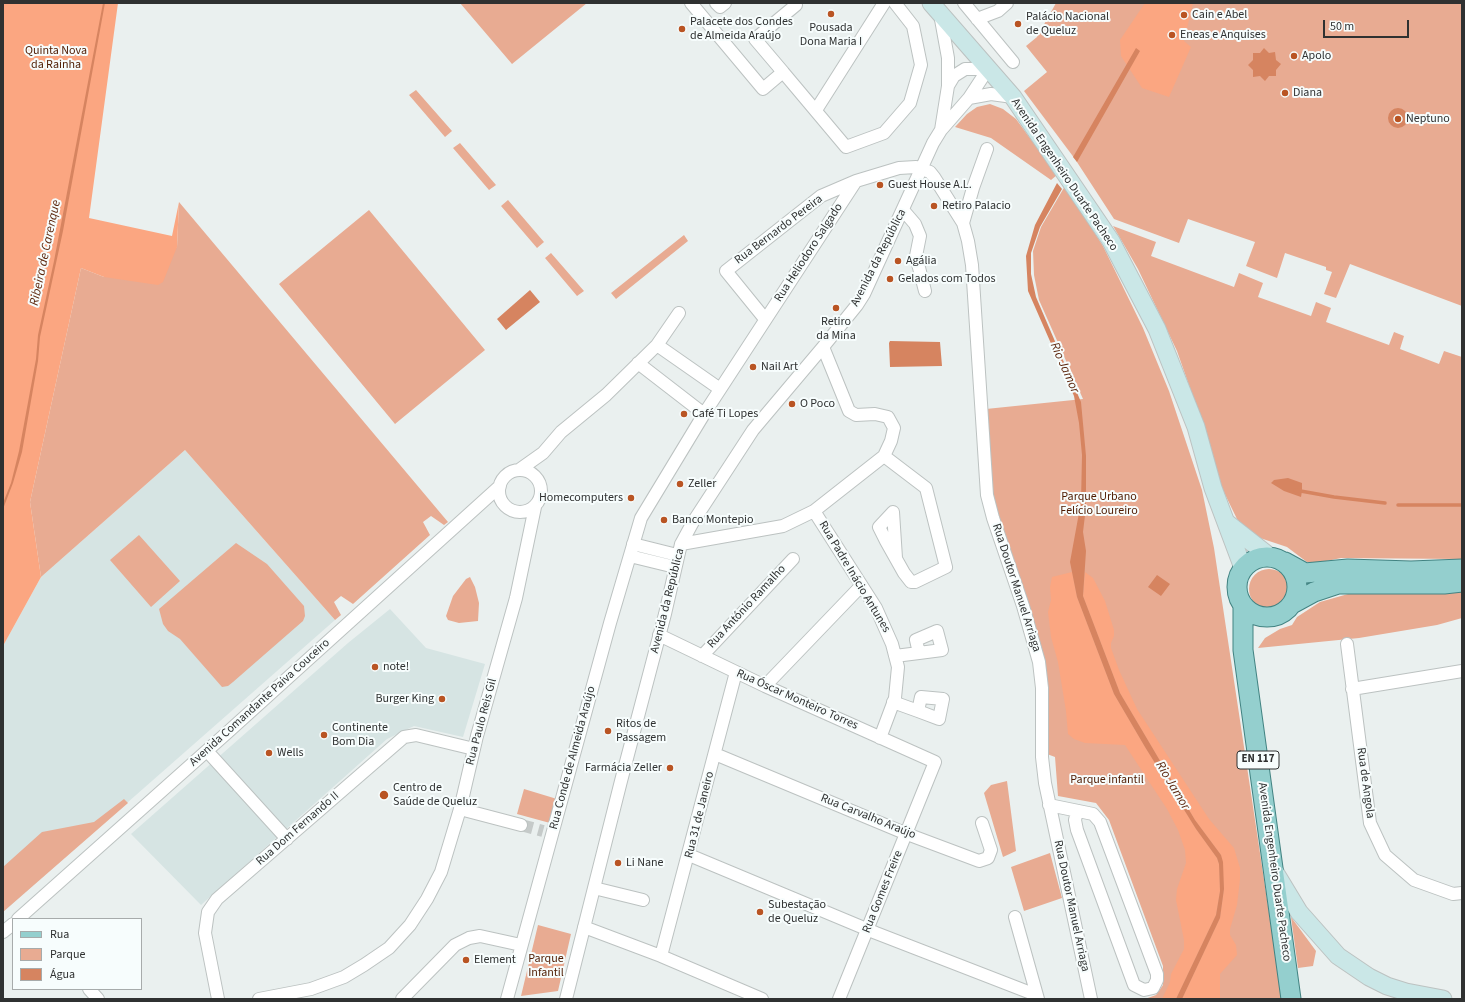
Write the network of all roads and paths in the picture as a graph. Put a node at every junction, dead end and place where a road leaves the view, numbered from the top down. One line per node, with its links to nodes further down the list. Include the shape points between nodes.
1 (691, 3): 13 (street, via 763,89)
2 (716, 3): 3 (street, via 720,7)
3 (725, 3)
4 (794, 3): 13 (street, via 796,5 755,39)
5 (884, 3): 17 (street)
6 (894, 3): 17 (street, via 913,26 921,65 910,103 884,133 846,147)
7 (964, 3): 10 (street)
8 (1007, 3): 10 (street, via 998,11)
9 (936, 9): 12 (street, Avenida Engenheiro Duarte Pacheco); 14 (street, via 948,58)
10 (977, 19): 11 (street)
11 (1013, 62)
12 (988, 68): 14 (street, via 965,69 954,76); 15 (street, Avenida Engenheiro Duarte Pacheco); 16 (street)
13 (783, 72): 17 (street)
14 (948, 86): 18 (street)
15 (1013, 97): 16 (street, via 990,94); 43 (street, Avenida Engenheiro Duarte Pacheco, via 1111,241 1157,329 1196,427)
16 (969, 98): 18 (street)
17 (816, 110)
18 (941, 130): 20 (street)
19 (987, 149): 23 (street)
20 (923, 169): 21 (street, via 899,168); 22 (street, Avenida da República); 23 (street, via 934,176)
21 (856, 181): 26 (street, Rua Heliodoro Salgado); 26 (street, Rua Bernardo Pereira, via 821,196 726,271)
22 (902, 210): 24 (street, via 915,224 920,236 916,256); 28 (street, Avenida da República, via 864,294)
23 (964, 223): 75 (street, Rua Doutor Manuel Arriaga, via 972,265 987,495 1039,662 1043,717 1042,757)
24 (924, 290)
25 (679, 313): 27 (street)
26 (765, 319): 30 (street, Rua Heliodoro Salgado)
27 (657, 345): 29 (street); 30 (street)
28 (823, 347): 33 (street, via 849,411 856,415 875,414 888,417 894,428 892,441); 46 (street, Avenida da República, via 753,430 693,522)
29 (638, 363): 31 (street); 32 (street, via 561,432)
30 (720, 388): 31 (street, Rua Heliodoro Salgado)
31 (704, 414): 42 (street, Rua Heliodoro Salgado)
32 (543, 453): 34 (street); 35 (street)
33 (884, 456): 40 (street); 48 (street, via 926,488 946,567 911,582)
34 (519, 470): 35 (street, via 533,474); 36 (street, via 507,475)
35 (538, 480): 39 (street, via 542,494)
36 (500, 486): 37 (street, Avenida Comandante Paiva Couceiro); 38 (street, via 499,493)
37 (480, 502): 38 (street); 72 (street, Avenida Comandante Paiva Couceiro)
38 (504, 505): 41 (street)
39 (535, 507): 41 (street, via 529,511); 44 (street, Rua Paulo Reis Gil)
40 (814, 510): 46 (street, via 783,526); 54 (street, Rua Padre Inácio Antunes)
41 (515, 512): 44 (street)
42 (641, 518): 45 (street, Rua Conde de Almeida Araújo)
43 (1226, 522): 49 (street); 51 (street, Avenida Engenheiro Duarte Pacheco)
44 (531, 532): 71 (street, Rua Paulo Reis Gil, via 516,598)
45 (633, 544): 46 (street); 47 (street, Rua Conde de Almeida Araújo)
46 (678, 555): 47 (street); 58 (street, Avenida da República)
47 (630, 556): 93 (street, Rua Conde de Almeida Araújo, via 548,832)
48 (896, 558)
49 (1275, 558): 51 (main road, via 1255,559); 52 (main road, via 1305,573 1348,569 1411,571); 55 (main road, via 1289,565 1295,574 1298,584)
50 (793, 559): 62 (street, Rua António Ramalho)
51 (1243, 568): 56 (main road, EN 117, via 1238,577 1237,587)
52 (1462, 568)
53 (1462, 582): 55 (main road, via 1338,584 1314,592)
54 (861, 586): 63 (street, Rua Padre Inácio Antunes, via 886,628); 66 (street)
55 (1292, 604): 57 (main road)
56 (1243, 605): 57 (main road, via 1257,615); 60 (main road, Avenida Engenheiro Duarte Pacheco / EN 117)
57 (1274, 616): 60 (main road, via 1260,624)
58 (659, 635): 62 (street, Rua Óscar Monteiro Torres); 84 (street, Avenida da República)
59 (1347, 644): 67 (street, Rua de Angola)
60 (1243, 650): 83 (main road, Avenida Engenheiro Duarte Pacheco / EN 117)
61 (919, 653): 63 (street)
62 (702, 656): 65 (street, Rua Óscar Monteiro Torres)
63 (895, 656): 68 (street, Rua Padre Inácio Antunes, via 898,667)
64 (1462, 671): 67 (street)
65 (736, 672): 66 (street, Rua Óscar Monteiro Torres); 73 (street, Rua 31 de Janeiro)
66 (766, 686): 70 (street, Rua Óscar Monteiro Torres)
67 (1352, 689): 85 (street, Rua de Angola, via 1370,823 1385,855 1414,880 1453,894)
68 (894, 702): 69 (street); 70 (street, Rua Padre Inácio Antunes)
69 (918, 711)
70 (880, 738): 74 (street, Rua Óscar Monteiro Torres)
71 (474, 749): 76 (street, Rua Paulo Reis Gil); 81 (street, Rua Dom Fernando II, via 416,735 404,738)
72 (207, 751): 81 (street); 87 (street, Avenida Comandante Paiva Couceiro)
73 (715, 754): 80 (street, Rua Carvalho Araújo); 82 (street, Rua 31 de Janeiro)
74 (935, 762): 80 (street, Rua Gomes Freire)
75 (1049, 805): 77 (street); 106 (street, Rua Doutor Manuel Arriaga)
76 (460, 810): 79 (street); 100 (street, Rua Paulo Reis Gil, via 441,872 410,925 389,948 344,977 311,989)
77 (1077, 811): 77 (street, via 1074,820 1077,830 1134,985 1144,990 1153,988 1157,974 1100,822 1094,814)
78 (982, 823): 80 (street, Rua Carvalho Araújo, via 991,850 988,858 979,860)
79 (521, 825)
80 (907, 834): 91 (street, Rua Gomes Freire)
81 (287, 839): 99 (street, Rua Dom Fernando II, via 217,899 208,912 205,933)
82 (690, 855): 91 (street); 94 (street, Rua 31 de Janeiro)
83 (1274, 869): 96 (street, via 1302,916 1338,956 1369,977); 107 (main road, Avenida Engenheiro Duarte Pacheco / EN 117)
84 (594, 888): 86 (street); 90 (street, Avenida da República)
85 (1462, 893)
86 (643, 900)
87 (22, 918)
88 (1015, 918): 97 (street)
89 (12, 925): 92 (street)
90 (584, 927): 94 (street); 103 (street, Avenida da República)
91 (867, 930): 97 (street); 105 (street, Rua Gomes Freire)
92 (3, 932)
93 (521, 945): 101 (street, via 480,936 469,938 451,949); 102 (street, Rua Conde de Almeida Araújo)
94 (661, 956): 104 (street)
95 (90, 990): 98 (street)
96 (1407, 996): 108 (street)
97 (1037, 997)
98 (98, 999)
99 (218, 999)
100 (259, 999)
101 (402, 999)
102 (507, 999)
103 (566, 999)
104 (762, 999)
105 (840, 999)
106 (1092, 999)
107 (1292, 999)
108 (1443, 999)

